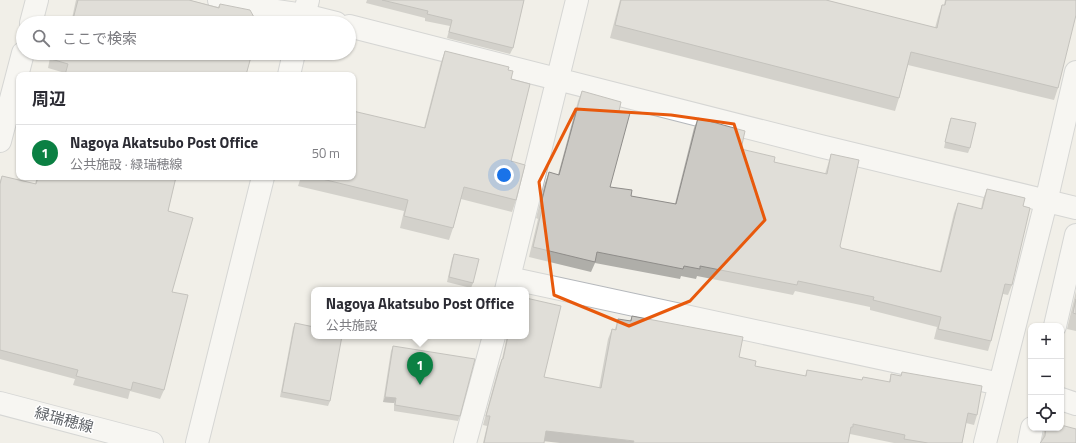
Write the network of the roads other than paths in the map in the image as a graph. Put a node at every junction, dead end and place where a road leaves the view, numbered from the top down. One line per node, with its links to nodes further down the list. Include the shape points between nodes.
1 (37, 0): 5 (street)
2 (219, 0): 4 (street, via 236,5)
3 (577, 0): 12 (street)
4 (305, 13)
5 (33, 16)
6 (356, 28): 12 (street)
7 (21, 60): 9 (street)
8 (292, 60): 10 (street)
9 (18, 72)
10 (290, 72)
11 (1076, 72): 16 (street)
12 (556, 79): 16 (street); 19 (street)
13 (16, 80): 14 (street)
14 (0, 141)
15 (262, 180): 30 (street)
16 (1046, 202): 17 (street); 24 (street)
17 (1076, 208)
18 (1076, 235): 22 (street)
19 (508, 284): 20 (street)
20 (523, 287)
21 (529, 288): 24 (street)
22 (1056, 323)
23 (493, 339): 31 (street)
24 (1000, 384): 32 (street)
25 (1064, 400): 27 (street)
26 (0, 403): 29 (street, 緑瑞穂線)
27 (1076, 404)
28 (1031, 431): 33 (street)
29 (152, 443)
30 (197, 443)
31 (465, 443)
32 (985, 443)
33 (1029, 443)

